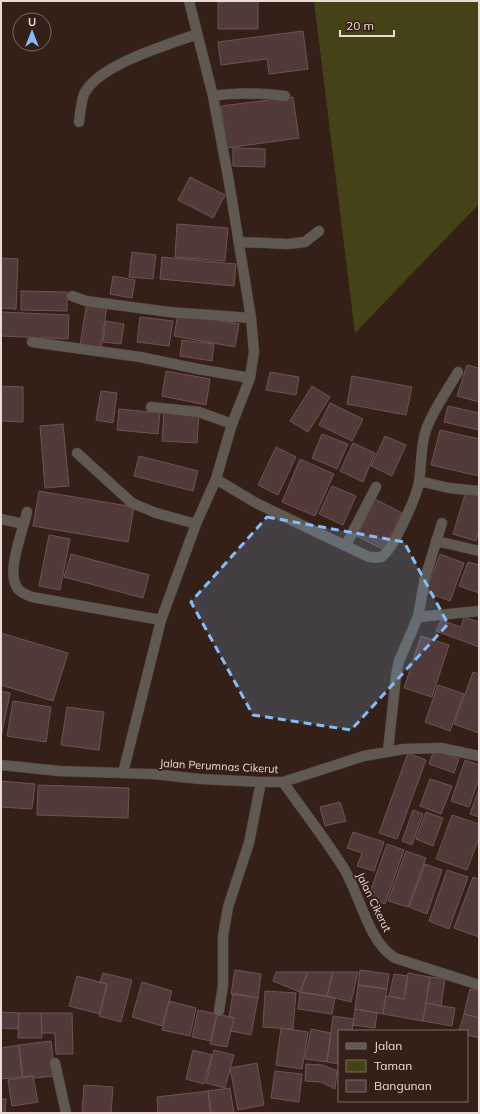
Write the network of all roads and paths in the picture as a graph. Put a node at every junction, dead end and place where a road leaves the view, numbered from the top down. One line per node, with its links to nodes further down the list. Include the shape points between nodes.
1 (189, 1): 2 (street)
2 (197, 34): 3 (street); 5 (street, via 131,58 102,75 89,86 84,95)
3 (213, 96): 4 (street, via 234,93); 7 (street)
4 (285, 96)
5 (79, 122)
6 (319, 231): 7 (street, via 305,242)
7 (240, 242): 9 (street)
8 (72, 296): 9 (street, via 86,301 169,312)
9 (251, 318): 12 (street, via 254,352)
10 (32, 342): 12 (street, via 140,357)
11 (458, 372): 17 (street, via 431,417 421,447)
12 (250, 378): 14 (street)
13 (151, 407): 14 (street, via 199,412)
14 (232, 424): 16 (street)
15 (77, 453): 24 (street, via 132,503 156,514)
16 (216, 478): 24 (street); 26 (street, via 256,503)
17 (419, 481): 19 (street); 26 (street, via 413,504 388,550 381,557 369,557)
18 (376, 488): 26 (street)
19 (479, 491)
20 (27, 512): 23 (street)
21 (1, 520): 23 (street)
22 (442, 523): 25 (street)
23 (24, 524): 30 (street, via 14,564 15,584 19,591 32,597)
24 (196, 524): 30 (street)
25 (436, 541): 27 (street); 29 (street, via 425,578)
26 (346, 545)
27 (479, 551)
28 (479, 610): 29 (street)
29 (418, 616): 31 (street, via 399,661)
30 (161, 620): 34 (street)
31 (388, 751): 32 (street, Jalan Perumnas Cikerut, via 441,748); 36 (street, Jalan Perumnas Cikerut, via 364,756)
32 (479, 756)
33 (1, 765): 34 (street, Jalan Perumnas Cikerut, via 59,771)
34 (123, 773): 35 (street, Jalan Perumnas Cikerut)
35 (261, 782): 36 (street, Jalan Perumnas Cikerut); 38 (street, via 249,843 228,907 223,936 223,986)
36 (283, 782): 37 (street, Jalan Cikerut, via 342,865 382,947 395,958)
37 (479, 985)
38 (219, 1011)
39 (56, 1063): 40 (street)
40 (66, 1113)

